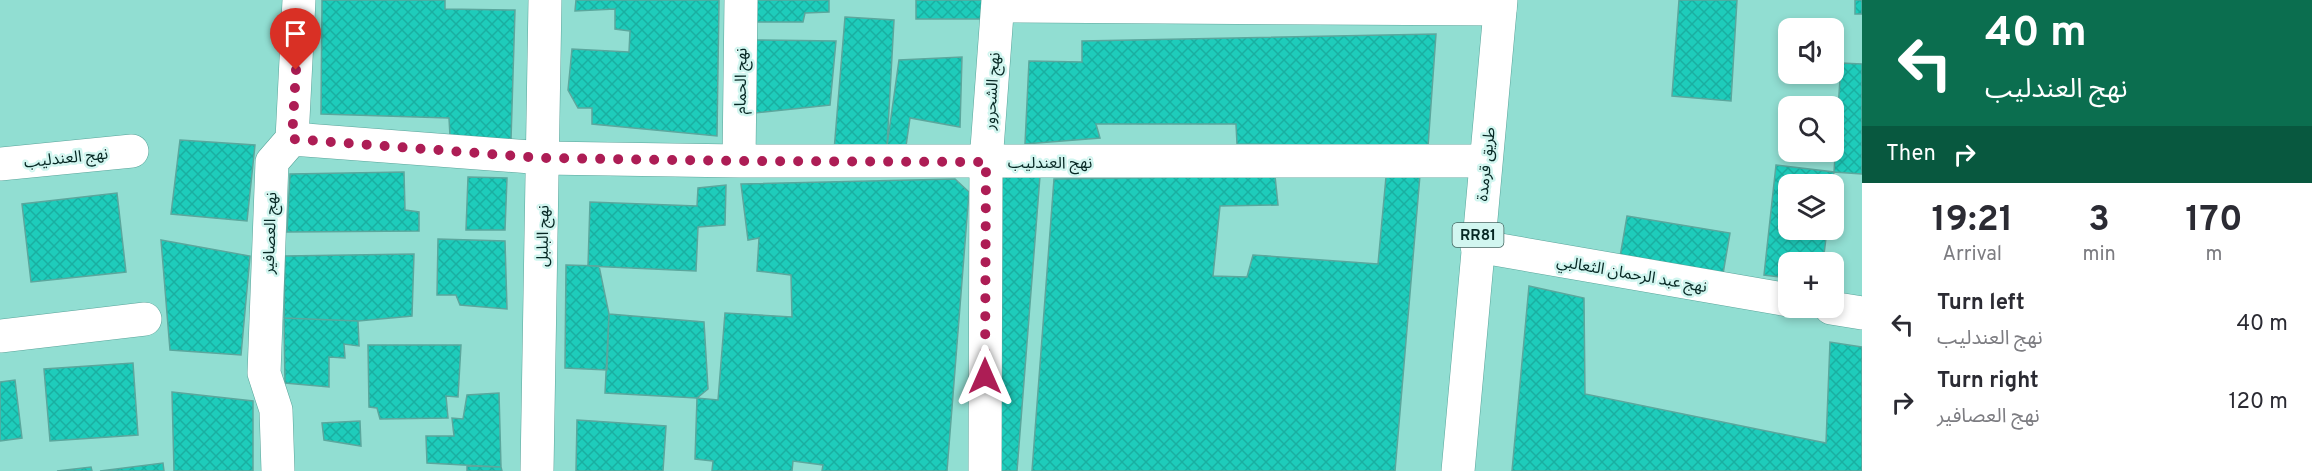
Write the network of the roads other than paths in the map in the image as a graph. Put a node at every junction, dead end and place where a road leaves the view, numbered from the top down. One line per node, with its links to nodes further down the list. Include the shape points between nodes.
1 (299, 0): 6 (street)
2 (545, 0): 8 (street, نهج البلبل)
3 (741, 0): 9 (street, نهج الحمام)
4 (998, 3): 5 (street); 11 (street, نهج الشحرور)
5 (1501, 4): 10 (street, طريق قرمدة / RR81)
6 (292, 139): 8 (street, نهج العندليب); 19 (street, نهج العصافير, via 272,162 264,372 276,410)
7 (132, 151): 12 (street, نهج العندليب)
8 (543, 158): 9 (street, نهج العندليب); 20 (street, نهج البلبل)
9 (739, 161): 11 (street, نهج العندليب)
10 (1485, 161): 11 (street, نهج العندليب); 13 (street, طريق قرمدة / RR81)
11 (986, 162): 21 (street, نهج الشحرور)
12 (0, 164)
13 (1477, 246): 14 (street, نهج عبد الرحمان الثعالبي); 22 (street, طريق قرمدة / RR81)
14 (1778, 298)
15 (1844, 310): 16 (street)
16 (1862, 313)
17 (145, 319): 18 (street)
18 (0, 336)
19 (278, 471)
20 (537, 471)
21 (985, 471)
22 (1458, 471)

